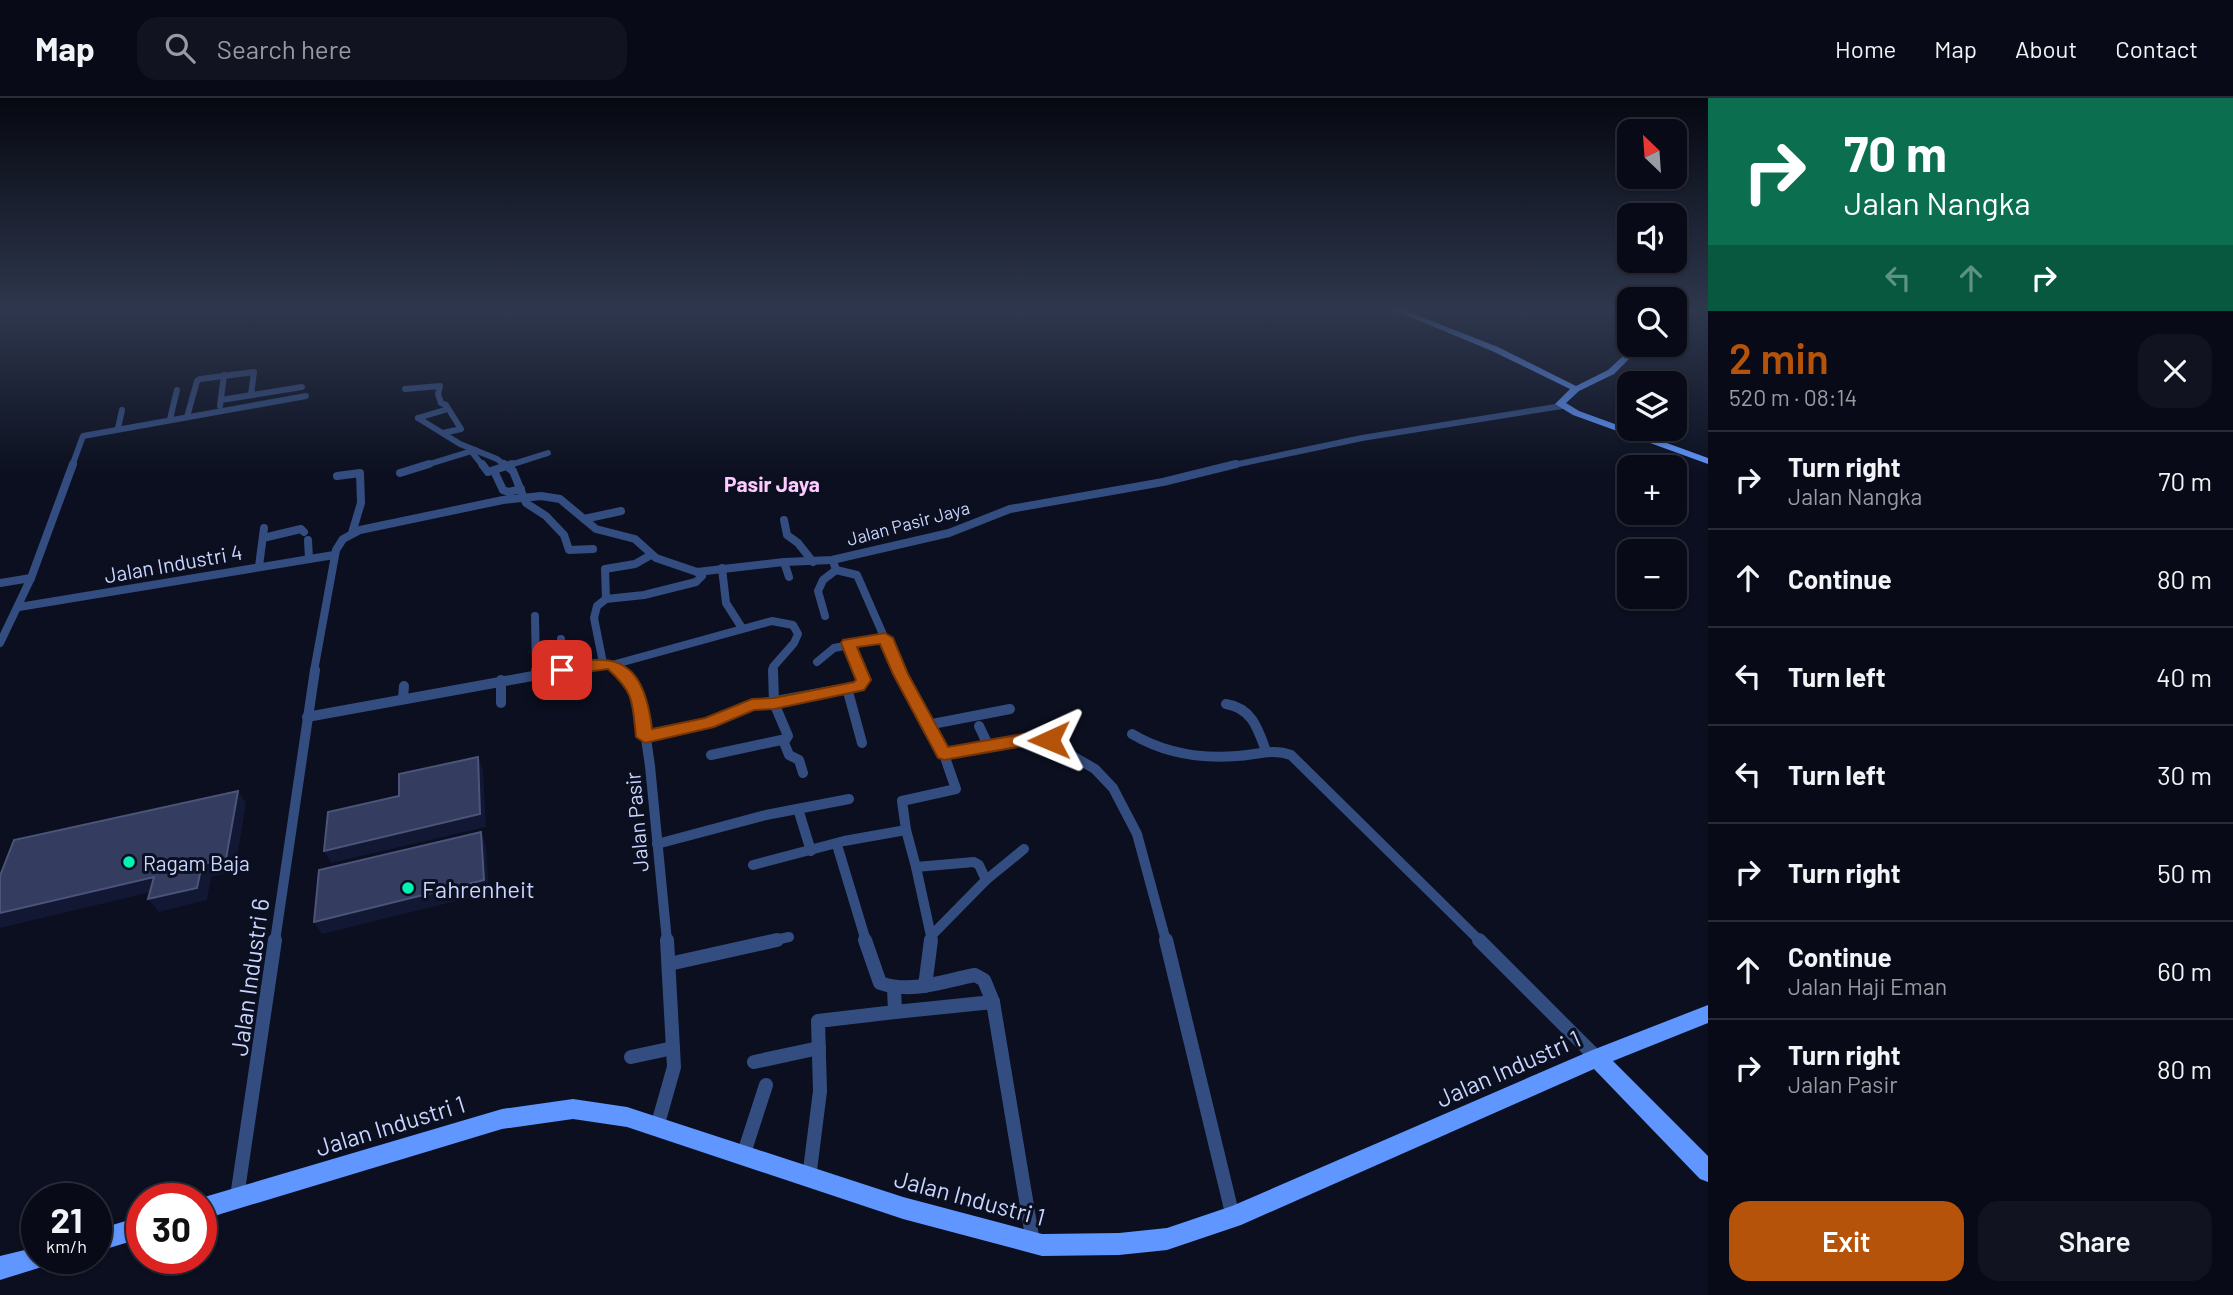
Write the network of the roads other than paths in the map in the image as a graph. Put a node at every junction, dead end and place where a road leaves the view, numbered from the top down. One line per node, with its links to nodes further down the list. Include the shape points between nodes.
1 (1527, 365): 5 (street)
2 (1619, 365): 5 (street)
3 (224, 375): 8 (street, via 254,372); 10 (street); 15 (street, via 197,380)
4 (302, 387): 8 (street)
5 (1574, 388): 11 (street)
6 (405, 389): 12 (street, via 440,386 441,403)
7 (177, 390): 16 (street)
8 (251, 395): 10 (street)
9 (306, 396): 14 (street)
10 (221, 400): 14 (street)
11 (1562, 406): 21 (street); 37 (street, Jalan Pasir Jaya, via 1362,438 1163,482 1010,509 949,533)
12 (448, 409): 18 (street, via 461,429); 18 (street, via 418,418)
13 (122, 410): 17 (street)
14 (219, 412): 15 (street)
15 (187, 417): 16 (street)
16 (170, 419): 17 (street)
17 (118, 428): 45 (street, via 81,437)
18 (443, 433): 19 (street)
19 (473, 450): 22 (street); 23 (street, via 487,471); 24 (street)
20 (548, 453): 22 (street)
21 (1708, 461)
22 (507, 465): 23 (street); 26 (street)
23 (494, 471): 26 (street, via 503,490)
24 (400, 473)
25 (337, 476): 31 (street, via 360,473 361,503)
26 (522, 493): 28 (street, Jalan Pasir Jaya, via 560,499); 31 (street, Jalan Pasir Jaya); 33 (street, via 526,503 564,535 569,550)
27 (621, 511): 28 (street)
28 (584, 519): 35 (street, Jalan Pasir Jaya, via 596,529 635,540)
29 (784, 520): 39 (street, via 787,535)
30 (264, 527): 32 (street)
31 (352, 533): 34 (street, via 337,544)
32 (262, 538): 36 (street, via 301,529); 40 (street)
33 (593, 549)
34 (334, 555): 36 (street, Jalan Industri 4); 66 (street, Jalan Industri 6)
35 (651, 555): 43 (street, Jalan Pasir Jaya); 47 (street, via 635,564 605,569)
36 (309, 559): 40 (street, Jalan Industri 4)
37 (832, 560): 39 (street, Jalan Pasir Jaya); 42 (street)
38 (784, 562): 39 (street, Jalan Pasir Jaya); 41 (street, Jalan Pasir Jaya); 44 (street)
39 (813, 562)
40 (259, 566): 48 (street, Jalan Industri 4)
41 (722, 568): 43 (street, Jalan Pasir Jaya); 51 (street, via 726,604)
42 (836, 570): 49 (street, via 817,591); 52 (street, via 857,575)
43 (697, 572): 47 (street, via 701,580 679,588)
44 (789, 577)
45 (31, 578): 46 (street); 48 (street)
46 (0, 583)
47 (606, 599): 57 (street, via 594,609 594,618)
48 (19, 607): 54 (street)
49 (825, 615)
50 (535, 616): 59 (street)
51 (742, 628): 57 (street); 63 (street, via 785,621 798,634 774,667)
52 (885, 638): 55 (street); 67 (street)
53 (561, 639): 58 (street)
54 (0, 643)
55 (848, 643): 56 (street); 61 (street, via 864,680)
56 (817, 662)
57 (608, 664): 58 (street); 70 (street, Jalan Pasir, via 632,682 640,697)
58 (562, 670): 59 (street)
59 (536, 675): 60 (street)
60 (501, 680): 62 (street); 66 (street, via 403,692)
61 (847, 688): 63 (street); 72 (street)
62 (501, 703)
63 (774, 703): 70 (street, via 744,707 708,723); 71 (street, via 788,736)
64 (1226, 704): 74 (street, via 1250,712)
65 (1010, 709): 67 (street)
66 (307, 717): 106 (street, Jalan Industri 6)
67 (927, 725): 75 (street)
68 (979, 726): 73 (street)
69 (1132, 734): 74 (street, via 1159,749 1183,754 1242,756)
70 (645, 737): 81 (street, Jalan Pasir)
71 (783, 740): 76 (street); 77 (street)
72 (862, 743)
73 (988, 745): 75 (street); 108 (street, via 1051,741 1104,775 1137,834)
74 (1265, 751): 99 (street, via 1290,753 1298,759)
75 (944, 754): 80 (street, via 956,789 902,802)
76 (711, 755)
77 (803, 773)
78 (849, 799): 79 (street)
79 (798, 809): 81 (street); 84 (street)
80 (906, 830): 82 (street); 86 (street)
81 (657, 844): 90 (street, Jalan Pasir)
82 (837, 845): 84 (street); 92 (street, via 874,973 880,982)
83 (1024, 849): 87 (street)
84 (811, 851): 85 (street)
85 (753, 864)
86 (916, 867): 87 (street, via 974,862); 88 (street)
87 (986, 880): 88 (street)
88 (931, 936): 91 (street)
89 (789, 937): 90 (street)
90 (669, 964): 96 (street, Jalan Pasir)
91 (925, 986): 92 (street); 93 (street, via 975,975 984,980)
92 (894, 988): 94 (street)
93 (993, 1002): 94 (street); 109 (street)
94 (895, 1012): 97 (street, via 818,1021)
95 (1708, 1014): 99 (street, Jalan Industri 1)
96 (673, 1048): 98 (street); 102 (street, Jalan Pasir, via 672,1080)
97 (820, 1048): 100 (street); 105 (street, via 820,1091)
98 (631, 1057)
99 (1597, 1058): 104 (street); 108 (street, Jalan Industri 1)
100 (754, 1062)
101 (766, 1085): 103 (street)
102 (657, 1127): 103 (street, Jalan Industri 1); 106 (street, Jalan Industri 1, via 573,1109 502,1119)
103 (743, 1156): 105 (street, Jalan Industri 1)
104 (1708, 1171)
105 (809, 1179): 109 (street, Jalan Industri 1)
106 (237, 1198): 107 (street, Jalan Industri 1)
107 (217, 1204)
108 (1233, 1217): 109 (street, Jalan Industri 1, via 1156,1240)
109 (1033, 1242)
110 (21, 1262): 111 (street)
111 (0, 1268)

